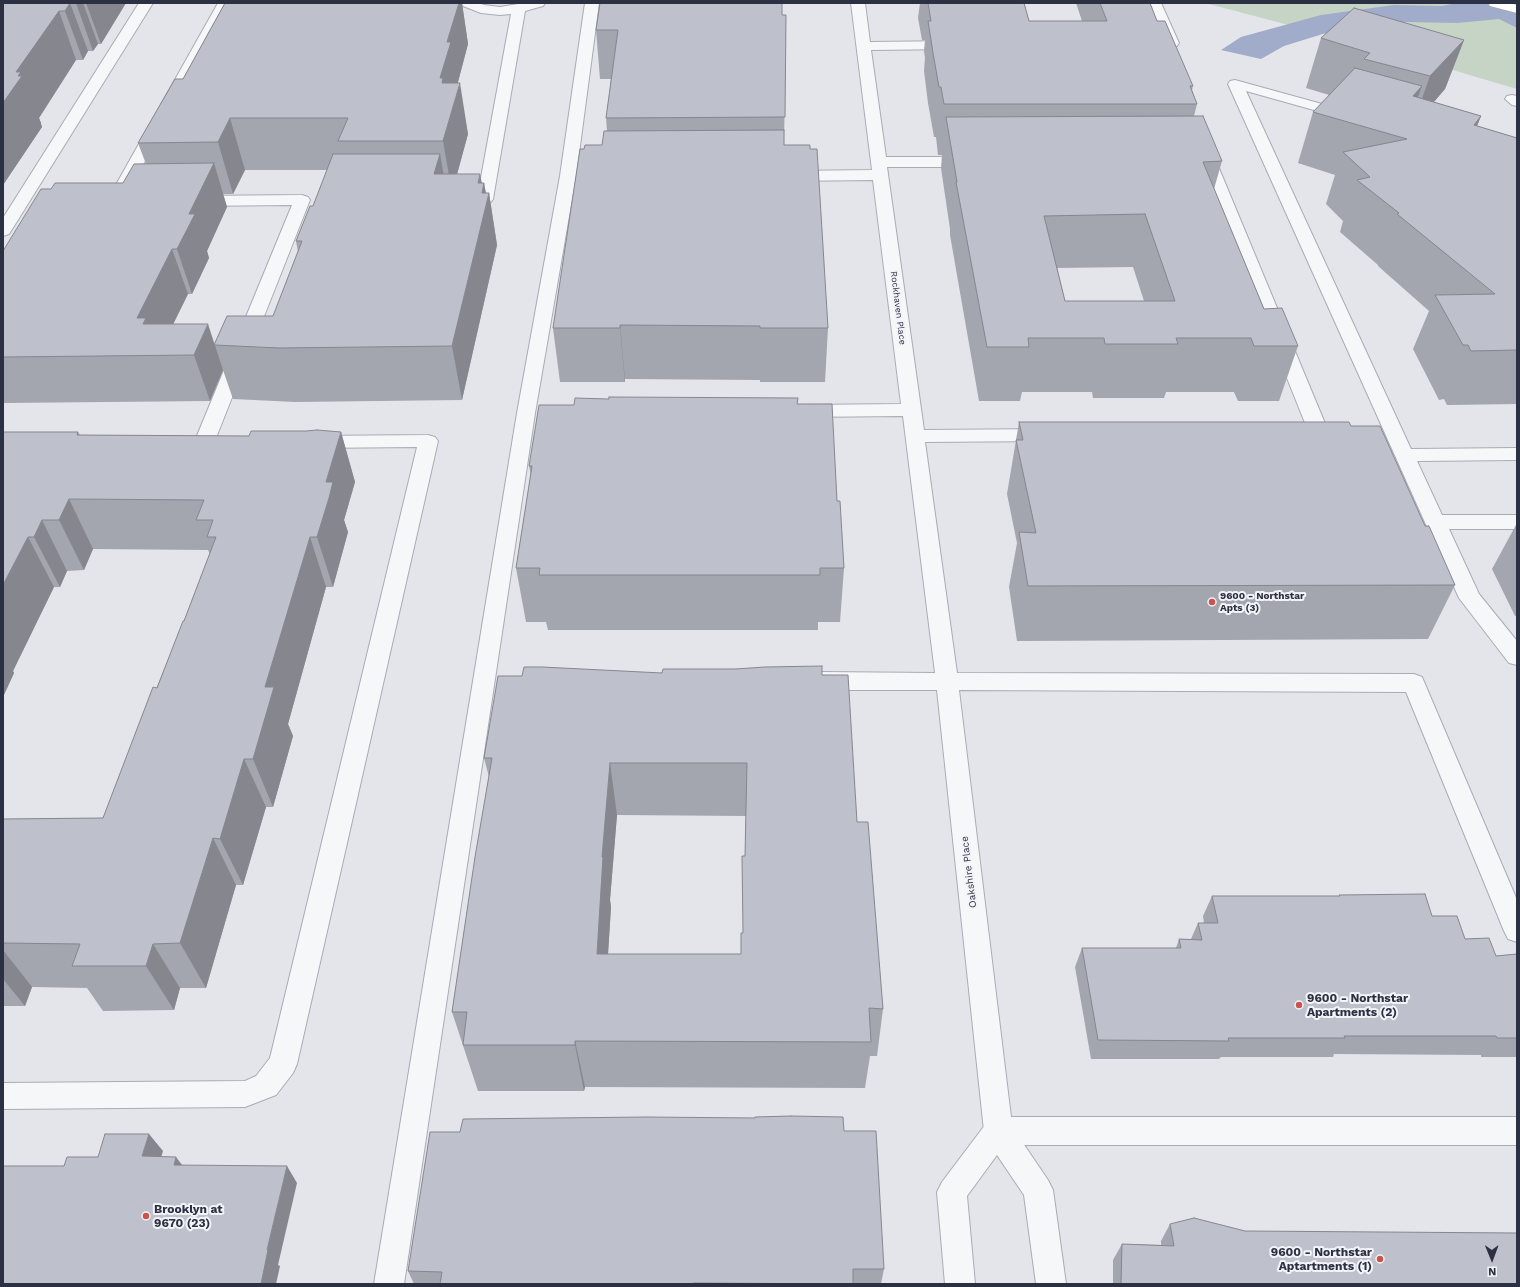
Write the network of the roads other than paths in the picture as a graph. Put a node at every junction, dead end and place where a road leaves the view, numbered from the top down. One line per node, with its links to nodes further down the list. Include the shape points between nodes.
1 (146, 3): 22 (street)
2 (225, 3): 20 (street, via 115,201)
3 (468, 3): 9 (street, via 481,9)
4 (538, 3): 9 (street)
5 (592, 3): 38 (street, via 576,176)
6 (858, 3): 13 (street, Rockhaven Place)
7 (1154, 3): 11 (street, via 1172,43)
8 (1495, 3): 10 (main road)
9 (519, 9): 19 (street, via 485,199)
10 (1517, 9)
11 (1156, 43)
12 (966, 45): 13 (street)
13 (864, 46): 17 (street, Rockhaven Place)
14 (1364, 120): 31 (street, via 1235,84)
15 (1185, 161): 25 (street, via 1208,161 1319,434)
16 (989, 162): 17 (street)
17 (880, 169): 18 (street); 23 (street, Rockhaven Place)
18 (771, 176)
19 (445, 199)
20 (130, 201)
21 (177, 201): 29 (street, via 310,200)
22 (3, 230)
23 (911, 410): 24 (street); 27 (street, Rockhaven Place)
24 (785, 411)
25 (1287, 434)
26 (1065, 435): 27 (street)
27 (914, 436): 34 (street, Rockhaven Place)
28 (297, 442): 41 (street, via 428,441 283,1064 266,1086 244,1094)
29 (204, 443)
30 (1517, 454): 31 (street)
31 (1404, 455): 32 (street)
32 (1435, 522): 33 (street); 35 (street, via 1470,598)
33 (1517, 522)
34 (937, 613): 37 (street, Oakshire Place)
35 (1517, 657)
36 (803, 681): 37 (street)
37 (947, 681): 40 (street, via 1414,683); 42 (street, Oakshire Place)
38 (484, 683): 39 (street); 44 (street)
39 (508, 683)
40 (1517, 931)
41 (3, 1096)
42 (998, 1131): 43 (street); 45 (street, via 952,1192); 46 (street, Oakshire Place, via 1038,1190)
43 (1517, 1131)
44 (389, 1284)
45 (960, 1284)
46 (1051, 1284)

